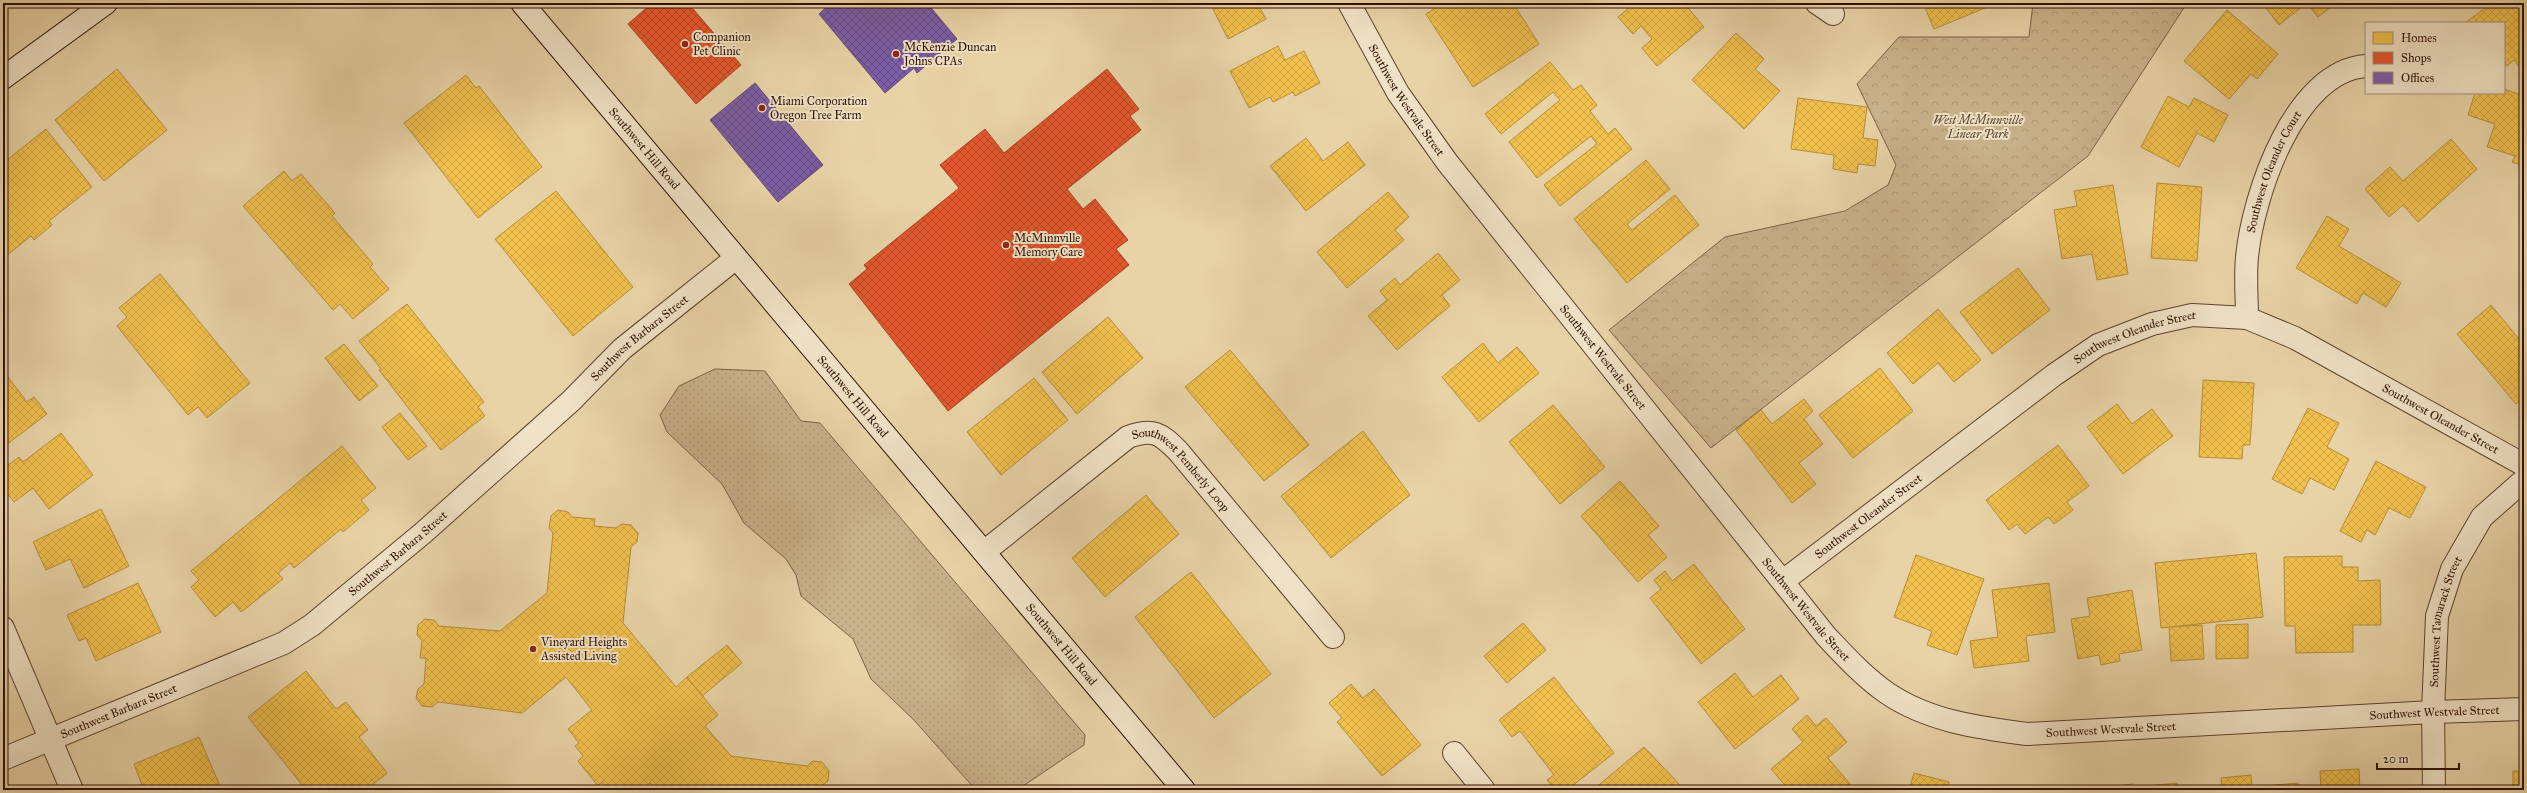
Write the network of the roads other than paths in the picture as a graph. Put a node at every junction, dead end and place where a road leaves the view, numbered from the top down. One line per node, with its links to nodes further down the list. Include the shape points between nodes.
1 (106, 3): 5 (street)
2 (522, 3): 6 (street, Southwest Hill Road)
3 (1349, 3): 11 (street, Southwest Westvale Street, via 1398,92 1447,162)
4 (2365, 66): 7 (street, Southwest Oleander Court, via 2358,66 2329,78 2299,112 2270,163 2255,211 2246,258)
5 (3, 78)
6 (736, 258): 10 (street, Southwest Hill Road); 16 (street, Southwest Barbara Street, via 622,349 571,401 423,533 312,625 284,643)
7 (2247, 318): 8 (street, Southwest Oleander Street, via 2295,338); 11 (street, Southwest Oleander Street, via 2192,315 2152,324 2098,345 2054,375)
8 (2524, 465)
9 (2524, 480): 15 (street, Southwest Tamarack Street, via 2482,517 2452,569 2436,616)
10 (984, 552): 13 (street, Southwest Pemberly Loop, via 1128,437 1143,431 1162,435); 20 (street, Southwest Hill Road)
11 (1783, 581): 15 (street, Southwest Westvale Street, via 1826,636 1856,667 1888,693 1922,711 1972,727 2027,734)
12 (3, 628): 16 (street)
13 (1333, 637)
14 (2524, 709): 15 (street, Southwest Westvale Street)
15 (2433, 712): 22 (street, Southwest Tamarack Street)
16 (51, 739): 18 (street, Southwest Barbara Street); 19 (street)
17 (1454, 753): 21 (street)
18 (3, 759)
19 (72, 790)
20 (1184, 790)
21 (1484, 790)
22 (2434, 790)

